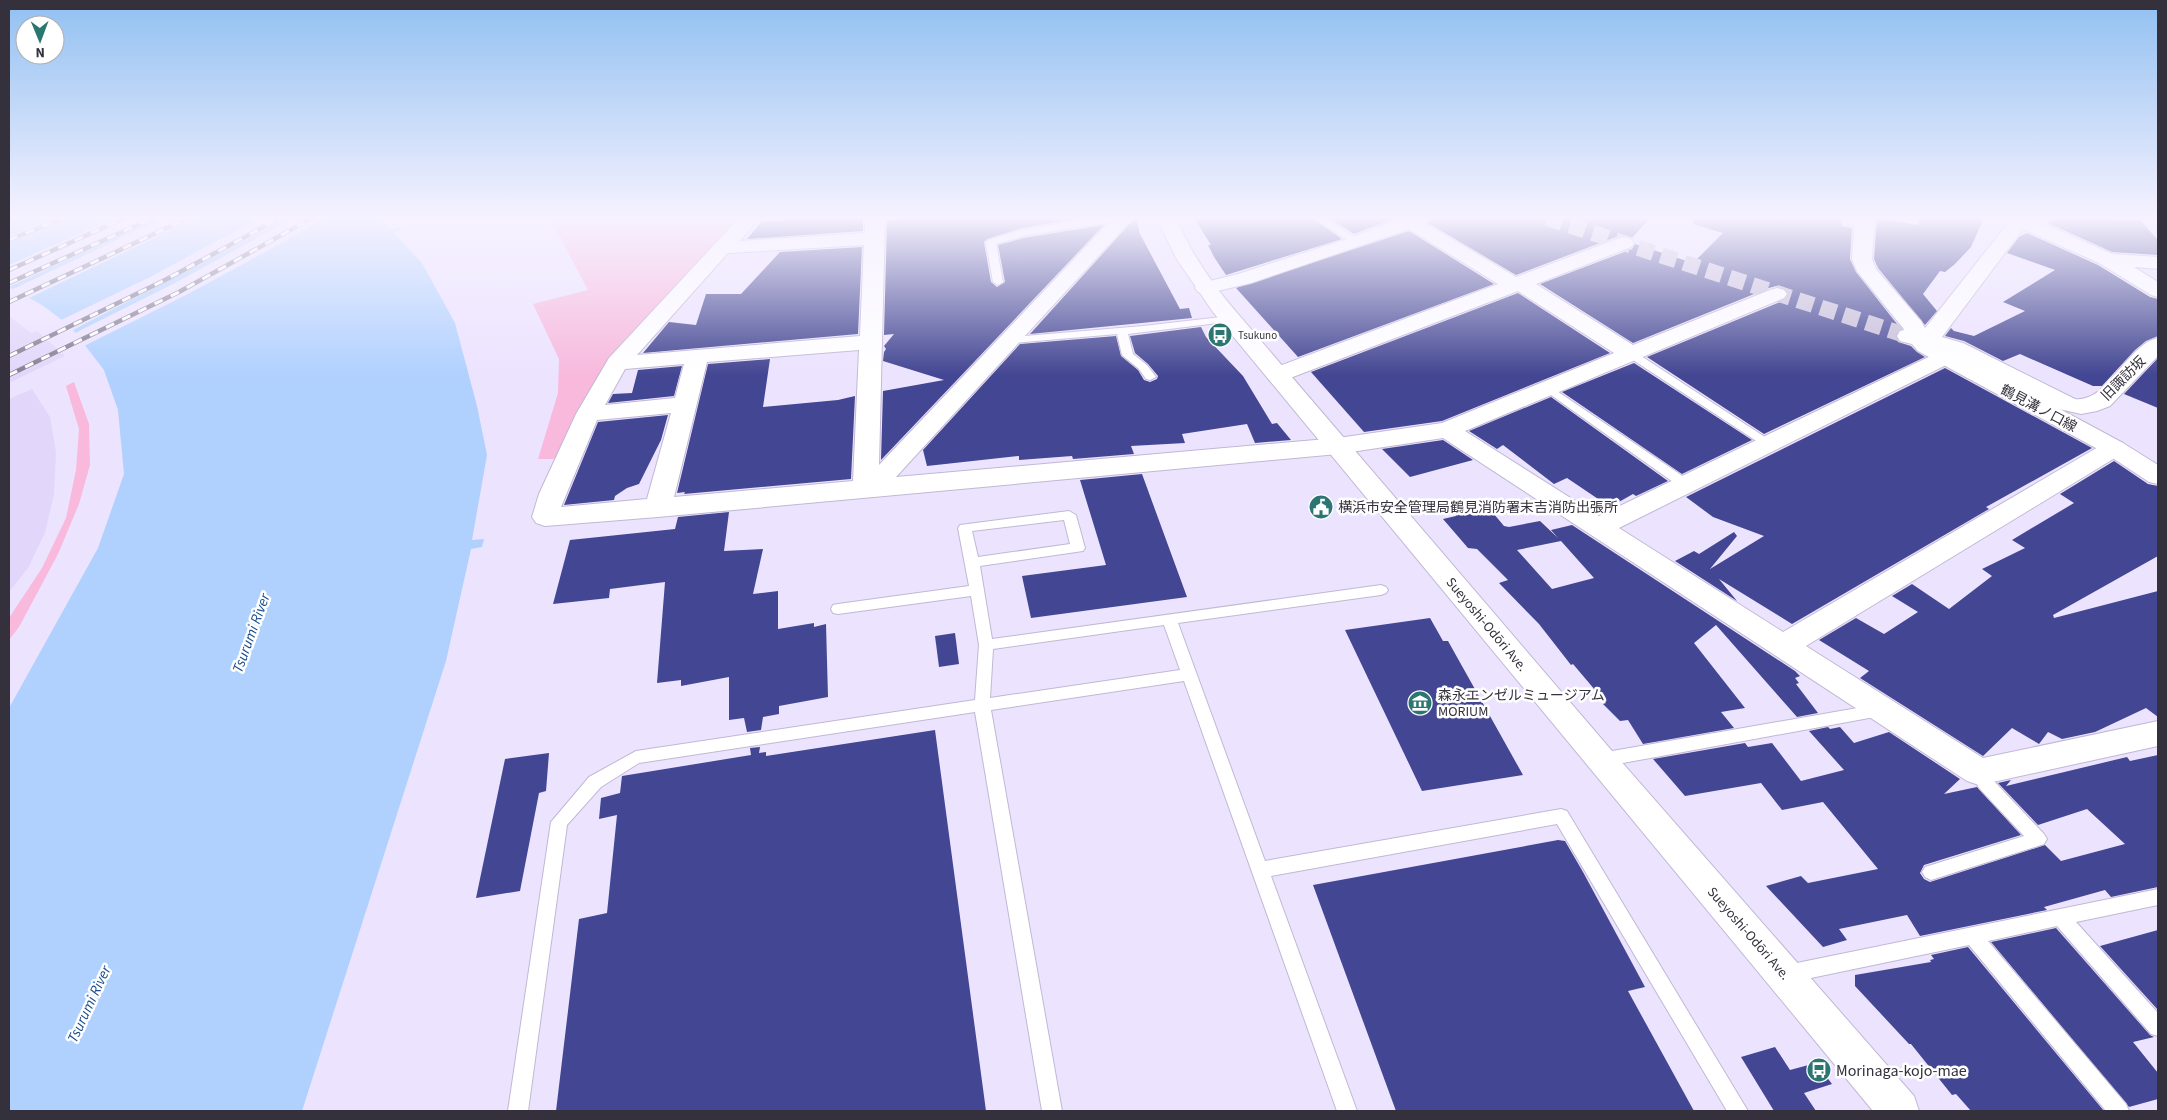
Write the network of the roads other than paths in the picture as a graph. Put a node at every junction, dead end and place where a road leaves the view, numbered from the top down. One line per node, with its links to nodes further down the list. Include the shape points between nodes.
1 (701, 270): 26 (street)
2 (874, 270): 21 (street)
3 (996, 270): 12 (lane)
4 (1076, 270): 20 (street)
5 (1194, 270): 14 (street, Sueyoshi-Odōri Ave.)
6 (1271, 270): 14 (street)
7 (1495, 270): 13 (street)
8 (1554, 270): 13 (street)
9 (1866, 270): 19 (street, 鶴見溝ノ口線, via 1913,326)
10 (1982, 270): 19 (street, via 1934,332)
11 (2124, 270): 15 (street)
12 (998, 282)
13 (1517, 284): 23 (street); 27 (street)
14 (1205, 288): 17 (street, Sueyoshi-Odōri Ave.)
15 (2158, 291)
16 (1777, 294): 23 (street)
17 (1230, 319): 18 (lane); 27 (street, Sueyoshi-Odōri Ave.)
18 (1122, 331): 20 (lane); 28 (lane, via 1128,355 1143,366)
19 (1914, 337): 22 (street, 旧諏訪坂, via 1955,348 2079,407 2102,401); 25 (street, 鶴見溝ノ口線)
20 (1012, 340): 38 (street)
21 (871, 342): 24 (street); 38 (street, via 866,481)
22 (2158, 346)
23 (1631, 354): 29 (street); 33 (lane)
24 (697, 357): 26 (street); 30 (street)
25 (1944, 357): 33 (street); 35 (street, 鶴見溝ノ口線)
26 (618, 363): 31 (street)
27 (1277, 375): 34 (street, Sueyoshi-Odōri Ave.)
28 (1150, 377)
29 (1548, 388): 32 (street); 37 (lane)
30 (684, 404): 31 (street); 39 (street)
31 (588, 414): 39 (street, via 552,494 545,518)
32 (1447, 430): 34 (street); 40 (street)
33 (1768, 443): 37 (street)
34 (1338, 446): 38 (street); 52 (street, Sueyoshi-Odōri Ave.)
35 (2114, 448): 36 (street, 鶴見溝ノ口線); 47 (street)
36 (2158, 476)
37 (1685, 484): 40 (street)
38 (871, 487): 39 (street)
39 (658, 508)
40 (1598, 527): 47 (street)
41 (972, 562): 41 (lane, via 1078,548 1070,515 966,528); 42 (lane)
42 (977, 590): 44 (lane); 46 (lane)
43 (1381, 590): 45 (lane)
44 (838, 608)
45 (1169, 619): 46 (lane); 48 (lane)
46 (986, 644): 49 (lane)
47 (1782, 646): 50 (street)
48 (1189, 674): 49 (lane); 54 (lane)
49 (982, 705): 61 (lane, via 636,757 595,782 559,822); 62 (lane)
50 (1880, 710): 52 (lane); 53 (street)
51 (2158, 734): 53 (street)
52 (1601, 760): 59 (street, Sueyoshi-Odōri Ave.)
53 (1979, 772): 55 (lane, via 1985,783 2038,839)
54 (1260, 870): 63 (lane); 64 (lane, via 1561,816)
55 (1930, 872)
56 (2158, 897): 57 (lane)
57 (2060, 917): 58 (lane); 60 (lane)
58 (1972, 935): 59 (lane); 66 (lane)
59 (1785, 974): 65 (street, Sueyoshi-Odōri Ave.)
60 (2158, 1027)
61 (518, 1111)
62 (1052, 1111)
63 (1347, 1111)
64 (1738, 1111)
65 (1899, 1111)
66 (2119, 1111)

